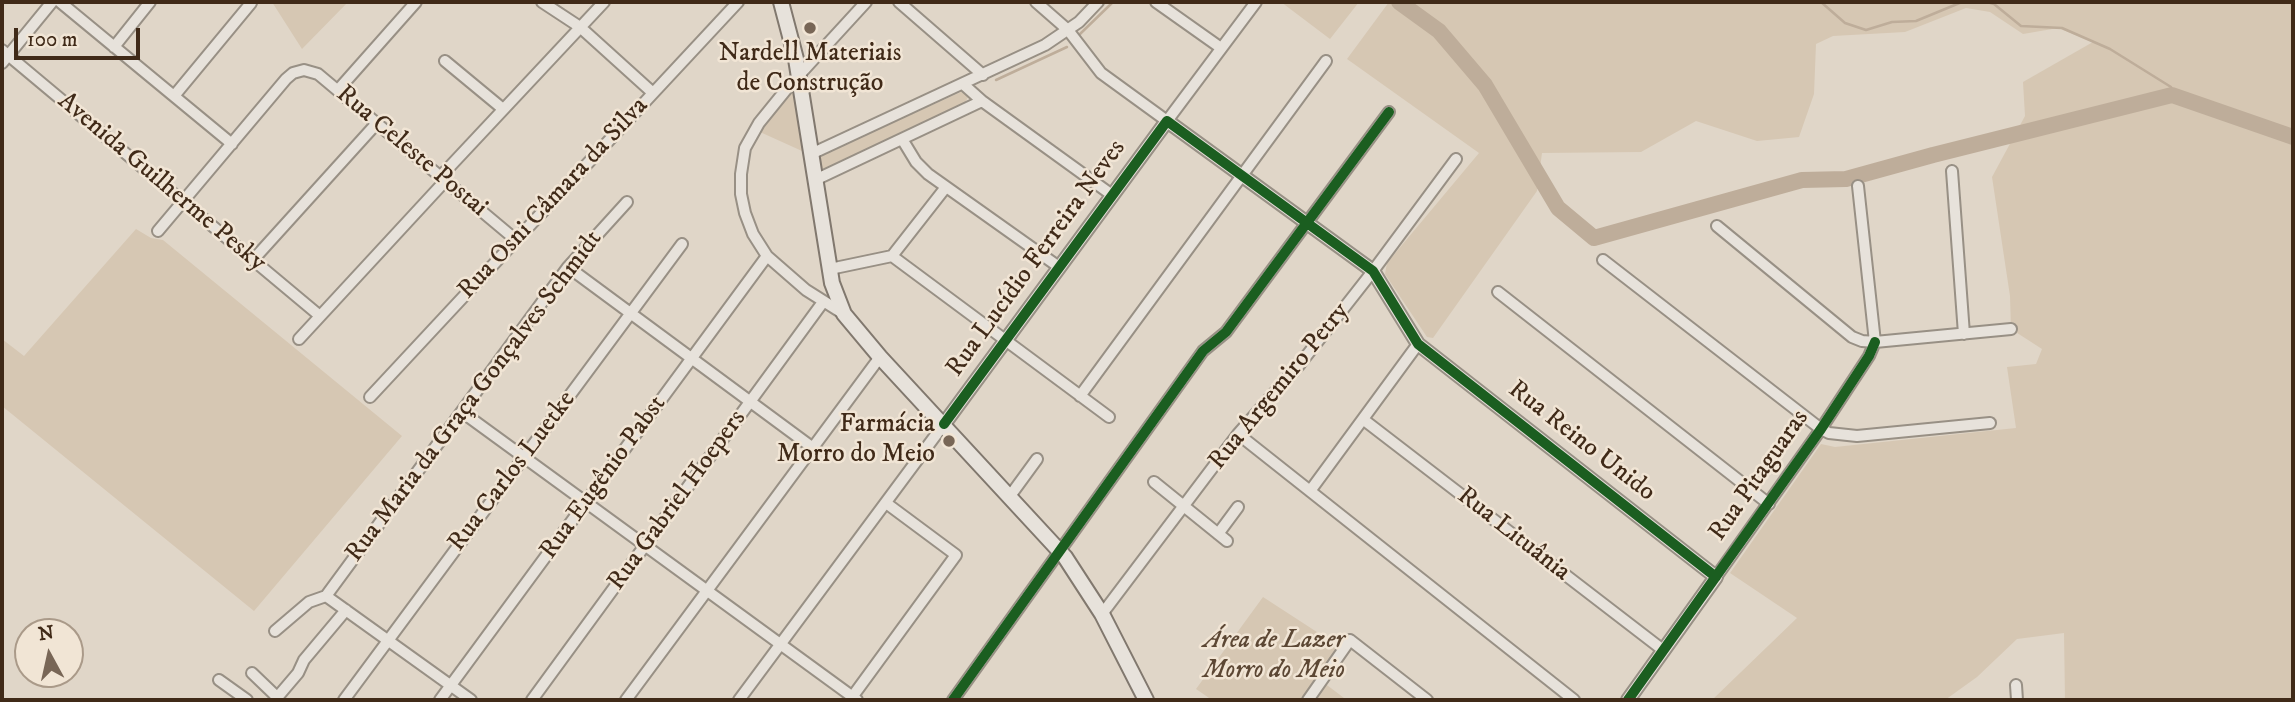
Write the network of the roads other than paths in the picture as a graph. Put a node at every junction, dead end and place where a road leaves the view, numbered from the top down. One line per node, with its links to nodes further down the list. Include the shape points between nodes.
1 (52, 2): 20 (street)
2 (60, 2): 18 (street)
3 (150, 2): 18 (street)
4 (416, 2): 26 (street)
5 (542, 2): 16 (street)
6 (604, 2): 16 (street)
7 (738, 2): 27 (street, Rua Osni Câmara da Silva)
8 (781, 2): 23 (main road)
9 (866, 2): 23 (street)
10 (899, 2): 24 (street)
11 (1036, 2): 17 (street)
12 (1098, 2): 17 (street)
13 (1156, 2): 19 (street)
14 (1256, 2): 19 (street, Rua Lucídio Ferreira Neves)
15 (251, 3): 28 (street)
16 (580, 27): 27 (street); 30 (street)
17 (1068, 30): 24 (street); 32 (street, via 1101,73)
18 (114, 47): 28 (street)
19 (1221, 48): 32 (street, Rua Lucídio Ferreira Neves)
20 (4, 56): 45 (street, Avenida Guilherme Pesky)
21 (445, 61): 30 (street)
22 (1326, 61): 39 (street)
23 (799, 75): 36 (main road); 52 (street, via 752,132 742,157 745,213)
24 (983, 75): 25 (street)
25 (963, 84): 29 (street); 36 (street)
26 (338, 90): 33 (street, Rua Celeste Postai); 35 (street, Rua Celeste Postai, via 318,74 293,73)
27 (653, 93): 50 (street, Rua Osni Câmara da Silva)
28 (174, 96): 35 (street)
29 (982, 101): 34 (street); 44 (street)
30 (503, 109): 40 (street)
31 (1390, 112): 47 (street)
32 (1167, 121): 39 (street); 44 (street, Rua Lucídio Ferreira Neves)
33 (377, 123): 40 (street, Rua Celeste Postai); 54 (street)
34 (902, 139): 41 (street); 43 (street, via 916,162)
35 (232, 144): 45 (street)
36 (811, 154): 41 (main road)
37 (1457, 159): 59 (street, Rua Argemiro Petry)
38 (1952, 171): 66 (street)
39 (1242, 176): 47 (street); 73 (street)
40 (443, 178): 50 (street, Rua Celeste Postai); 64 (street)
41 (815, 180): 58 (main road)
42 (1858, 186): 69 (street)
43 (946, 187): 53 (street); 57 (street)
44 (1112, 195): 57 (street, Rua Lucídio Ferreira Neves)
45 (183, 201): 49 (street); 54 (street, Avenida Guilherme Pesky)
46 (627, 202): 56 (street, Rua Maria da Graça Gonçalves Schmidt)
47 (1307, 223): 59 (street); 95 (street, via 1226,332 1203,351)
48 (1717, 226): 69 (street, via 1852,337)
49 (158, 231)
50 (516, 240): 74 (street, Rua Osni Câmara da Silva)
51 (682, 244): 62 (street, Rua Carlos Luetke)
52 (767, 256): 61 (street); 72 (street, Rua Eugênio Pabst)
53 (892, 256): 58 (street); 68 (street)
54 (253, 260): 64 (street, Avenida Guilherme Pesky)
55 (1603, 260): 81 (street)
56 (568, 267): 62 (street); 76 (street, Rua Maria da Graça Gonçalves Schmidt)
57 (1059, 267): 68 (street, Rua Lucídio Ferreira Neves)
58 (830, 269): 63 (main road)
59 (1373, 271): 70 (street); 82 (street, Rua Argemiro Petry)
60 (1499, 292): 91 (street)
61 (823, 302): 63 (street); 75 (street, Rua Gabriel Hoepers)
62 (631, 313): 72 (street); 84 (street, Rua Carlos Luetke)
63 (844, 314): 71 (main road)
64 (320, 316): 67 (street)
65 (2011, 329): 66 (street)
66 (1964, 334): 69 (street)
67 (299, 339)
68 (1005, 341): 73 (street); 80 (street, Rua Lucídio Ferreira Neves)
69 (1875, 342): 81 (street, Rua Pitaguaras)
70 (1418, 344): 78 (street); 96 (street, Rua Reino Unido)
71 (880, 357): 80 (main road); 83 (street)
72 (691, 358): 75 (street); 89 (street, Rua Eugênio Pabst)
73 (1080, 396): 77 (street)
74 (370, 397)
75 (750, 402): 83 (street); 94 (street, Rua Gabriel Hoepers)
76 (462, 412): 84 (street); 98 (street, Rua Maria da Graça Gonçalves Schmidt)
77 (1109, 417)
78 (1364, 420): 87 (street); 104 (street, Rua Lituânia)
79 (1990, 423): 81 (street, via 1848,436)
80 (944, 424): 88 (main road); 90 (street, Rua Lucídio Ferreira Neves)
81 (1821, 429): 91 (street, Rua Pitaguaras)
82 (1238, 434): 87 (street); 92 (street, Rua Argemiro Petry)
83 (813, 448): 97 (street)
84 (524, 457): 89 (street); 102 (street, Rua Carlos Luetke)
85 (1037, 459): 88 (street)
86 (1154, 482): 92 (street)
87 (1310, 491): 122 (street)
88 (1010, 496): 95 (main road)
89 (585, 503): 94 (street); 108 (street, Rua Eugênio Pabst)
90 (886, 503): 103 (street, Rua Lucídio Ferreira Neves); 110 (street, via 956,555)
91 (1769, 503): 96 (street, Rua Pitaguaras)
92 (1184, 506): 93 (street, via 1222,537); 100 (street, Rua Argemiro Petry)
93 (1238, 507)
94 (645, 546): 97 (street); 115 (street, Rua Gabriel Hoepers)
95 (1060, 551): 100 (main road); 118 (street)
96 (1716, 577): 104 (street, Rua Pitaguaras)
97 (707, 591): 103 (street); 116 (street)
98 (326, 596): 99 (street); 101 (street, via 310,602)
99 (346, 610): 102 (street); 109 (street)
100 (1102, 614): 119 (main road)
101 (275, 631)
102 (388, 641): 108 (street); 112 (street, Rua Carlos Luetke)
103 (780, 645): 110 (street); 117 (street, Rua Lucídio Ferreira Neves)
104 (1663, 650): 123 (street, Rua Pitaguaras)
105 (252, 673): 109 (street)
106 (219, 680): 111 (street)
107 (2016, 685): 124 (street)
108 (451, 686): 113 (street, Rua Eugênio Pabst); 114 (street)
109 (276, 699)
110 (853, 699)
111 (247, 700)
112 (344, 700)
113 (440, 700)
114 (471, 700)
115 (532, 700)
116 (626, 700)
117 (739, 700)
118 (953, 700)
119 (1146, 700)
120 (1308, 700): 121 (street, via 1350,640)
121 (1427, 700)
122 (1574, 700)
123 (1628, 700)
124 (2017, 700)

